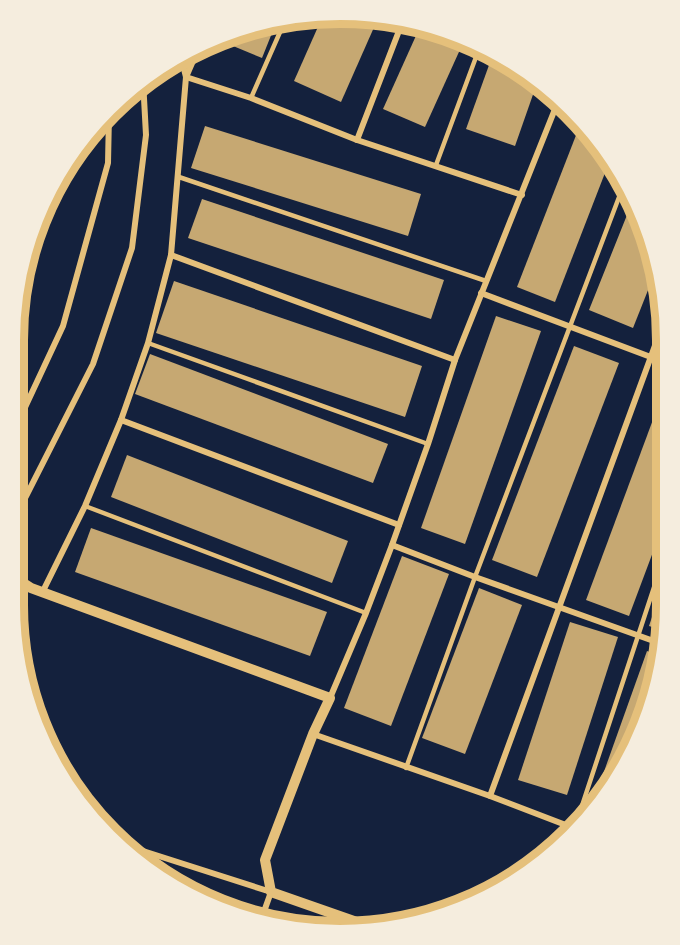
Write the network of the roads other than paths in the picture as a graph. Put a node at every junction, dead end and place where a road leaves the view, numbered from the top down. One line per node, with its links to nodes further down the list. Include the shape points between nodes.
1 (281, 30): 8 (lane)
2 (399, 30): 11 (street)
3 (476, 55): 12 (lane)
4 (193, 60): 6 (street)
5 (183, 65): 6 (street)
6 (186, 77): 8 (street); 13 (street)
7 (144, 93): 28 (street, via 146,135 132,248 93,364)
8 (250, 98): 11 (street)
9 (555, 109): 15 (street)
10 (109, 125): 25 (street, via 108,163 63,326)
11 (357, 140): 12 (street)
12 (436, 165): 15 (street)
13 (179, 177): 16 (street); 17 (lane)
14 (620, 194): 19 (lane)
15 (522, 195): 17 (street)
16 (171, 255): 21 (street); 23 (street)
17 (486, 281): 18 (street)
18 (481, 293): 19 (street); 23 (street)
19 (569, 326): 22 (street); 32 (lane)
20 (656, 341): 22 (street)
21 (148, 343): 26 (street); 27 (lane)
22 (649, 358): 24 (street); 38 (street)
23 (455, 360): 27 (street)
24 (656, 360)
25 (24, 410)
26 (121, 420): 29 (street); 30 (street)
27 (428, 444): 30 (street)
28 (24, 500)
29 (85, 507): 37 (street); 39 (lane)
30 (399, 525): 31 (street)
31 (392, 545): 32 (street); 39 (street)
32 (475, 577): 38 (street); 44 (lane)
33 (656, 581): 40 (lane)
34 (24, 583): 36 (street)
35 (24, 588): 36 (street)
36 (31, 588): 37 (street)
37 (43, 591): 42 (street)
38 (559, 607): 40 (street); 45 (street)
39 (366, 613): 42 (street)
40 (638, 635): 41 (street); 46 (lane)
41 (654, 641)
42 (330, 698): 43 (street)
43 (313, 734): 44 (street); 49 (street, via 265,860)
44 (406, 768): 45 (street)
45 (490, 796): 47 (street)
46 (580, 810)
47 (566, 825)
48 (141, 850): 49 (street)
49 (271, 892): 50 (street); 51 (street)
50 (264, 912)
51 (343, 921)

